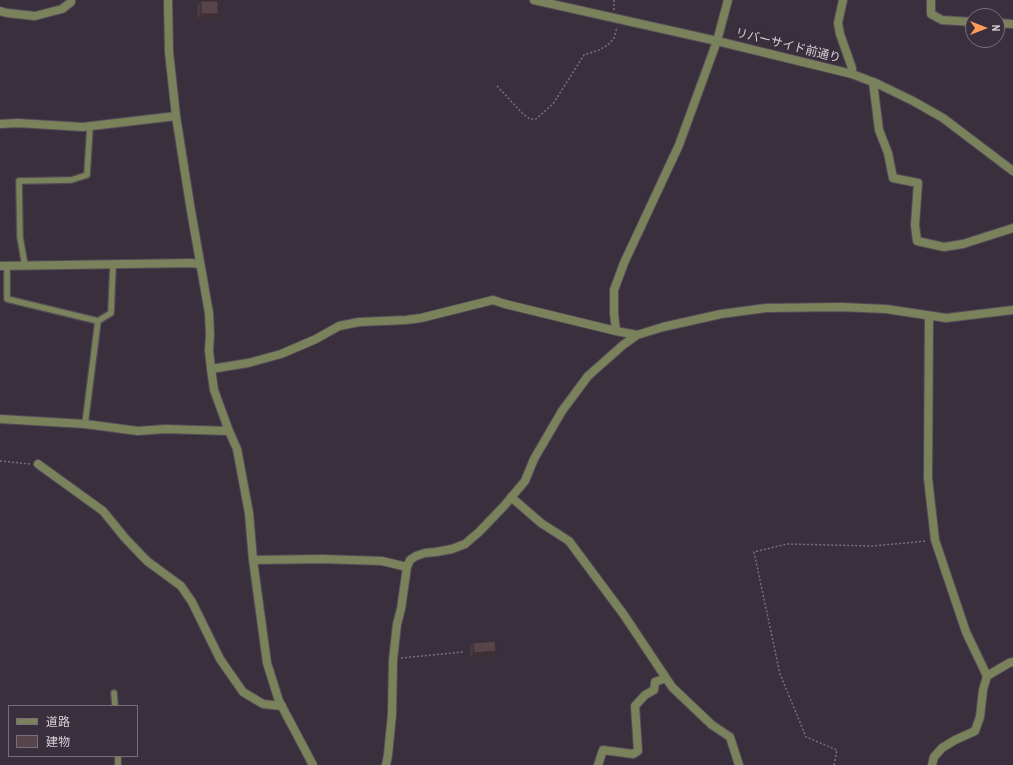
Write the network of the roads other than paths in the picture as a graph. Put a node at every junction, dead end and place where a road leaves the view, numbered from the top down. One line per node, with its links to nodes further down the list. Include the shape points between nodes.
1 (72, 0): 7 (street, via 62,8 35,16)
2 (168, 0): 12 (street, via 169,52)
3 (534, 0): 9 (street, リバーサイド前通り)
4 (728, 0): 9 (street)
5 (843, 0): 10 (street, via 838,23)
6 (932, 0): 8 (street, via 932,14 942,20)
7 (0, 11)
8 (965, 21)
9 (717, 41): 10 (street, リバーサイド前通り); 24 (street, via 679,145 614,290)
10 (852, 74): 11 (street, リバーサイド前通り)
11 (873, 82): 15 (street, リバーサイド前通り, via 943,118); 16 (street, via 879,130 888,153 893,178 918,183 915,224 917,241 944,247 963,244)
12 (176, 116): 14 (street); 17 (street)
13 (0, 124): 14 (street)
14 (90, 126): 20 (lane, via 87,175 71,180 19,181 20,236)
15 (1013, 171)
16 (1013, 228)
17 (200, 264): 18 (street); 26 (street, via 209,313)
18 (113, 265): 20 (street); 23 (lane, via 111,313)
19 (3, 266): 20 (street); 23 (lane, via 7,299)
20 (25, 266)
21 (1013, 310): 22 (street, via 946,318)
22 (929, 316): 25 (street, via 886,309 766,308 721,314); 35 (street, via 928,478 935,540 966,632)
23 (98, 321): 28 (lane)
24 (616, 331): 25 (street); 26 (street, via 493,300 421,318 359,322 339,326 281,354)
25 (637, 335): 31 (street, via 588,376 562,411 534,459 525,481)
26 (210, 369): 29 (street, via 214,390)
27 (0, 419): 28 (street)
28 (85, 424): 29 (street, via 138,431)
29 (229, 430): 32 (street, via 237,449 249,512)
30 (38, 464): 39 (street, via 103,512 147,561 180,586 192,602 220,659 243,692 263,704)
31 (511, 498): 33 (street, via 480,532 465,544 416,556 410,560); 36 (street, via 541,524 569,541 624,615)
32 (253, 560): 33 (street, via 382,561); 39 (street, via 267,663)
33 (407, 567): 41 (street, via 401,609 396,624 392,714)
34 (1013, 662): 35 (street)
35 (987, 676): 44 (street, via 975,731 942,748 934,757)
36 (666, 678): 42 (street, via 655,682 654,690 634,706 638,751 633,754 604,750); 43 (street, via 672,688 712,725 730,737)
37 (114, 693): 38 (lane)
38 (115, 705)
39 (282, 706): 40 (street)
40 (313, 765)
41 (386, 765)
42 (598, 765)
43 (739, 765)
44 (932, 765)

